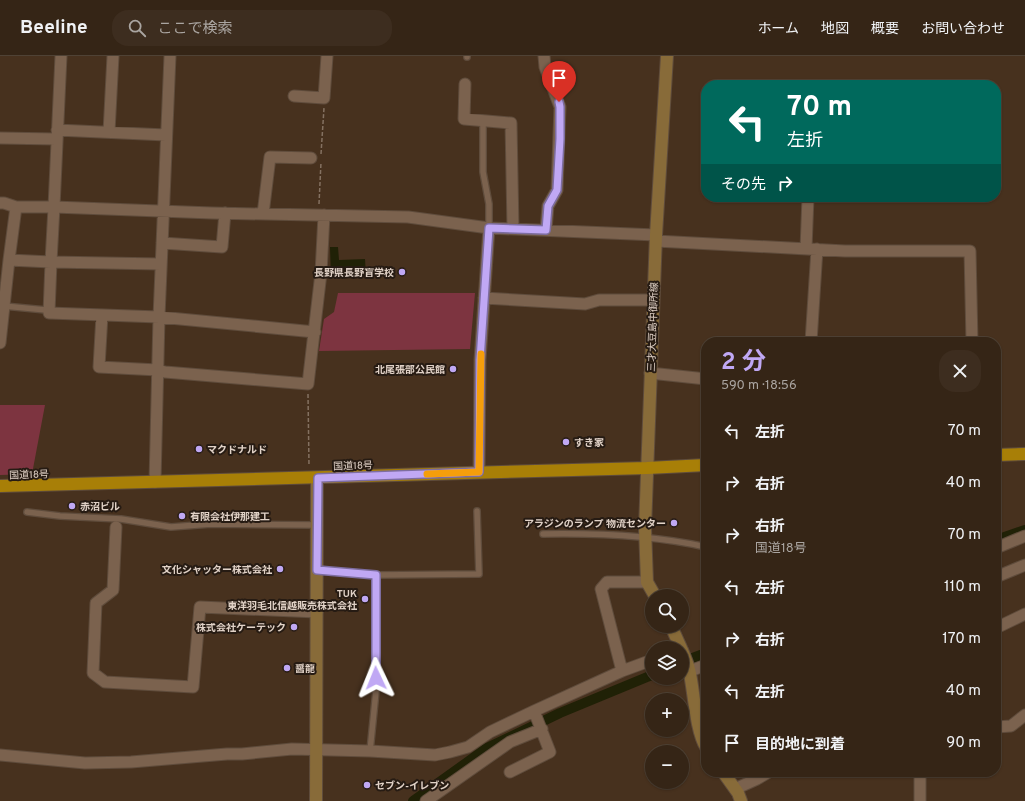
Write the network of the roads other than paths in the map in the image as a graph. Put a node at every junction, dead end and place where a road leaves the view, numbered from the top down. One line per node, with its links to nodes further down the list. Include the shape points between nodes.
1 (61, 56): 11 (street)
2 (113, 56): 10 (street)
3 (170, 56): 12 (street)
4 (327, 56): 8 (street, via 324,98)
5 (544, 56): 25 (street, via 545,67 560,107 557,190 548,206)
6 (667, 56): 26 (main road, 三才大豆島中御所線)
7 (465, 84): 9 (street, via 464,119)
8 (294, 96)
9 (483, 121): 23 (lane, via 483,172 489,204); 24 (street, via 511,123)
10 (109, 132): 11 (street); 12 (street)
11 (57, 134): 13 (street); 18 (street)
12 (166, 135): 19 (street)
13 (0, 138)
14 (311, 158): 21 (street, via 270,157)
15 (808, 202): 28 (street)
16 (0, 203): 17 (street)
17 (16, 207): 18 (street); 29 (street)
18 (54, 207): 19 (street); 30 (street)
19 (164, 210): 20 (street); 27 (street)
20 (225, 213): 21 (street); 27 (street, via 222,247)
21 (263, 214): 22 (street)
22 (324, 215): 23 (street, via 408,217); 38 (street)
23 (489, 228): 24 (street); 32 (street)
24 (513, 229): 25 (street)
25 (546, 230): 26 (street)
26 (656, 238): 28 (street); 33 (main road, 三才大豆島中御所線)
27 (162, 243): 31 (street)
28 (812, 249): 39 (street); 40 (street, via 970,251)
29 (9, 260): 30 (street); 34 (street)
30 (51, 262): 31 (street); 35 (street)
31 (161, 264): 37 (street)
32 (484, 298): 33 (street, via 585,304 599,300); 49 (street, via 480,360)
33 (653, 300): 43 (main road, 三才大豆島中御所線)
34 (4, 306): 35 (lane, via 46,310); 41 (street)
35 (49, 313): 36 (street)
36 (102, 315): 37 (street); 42 (street, via 99,367)
37 (159, 317): 38 (street); 42 (street)
38 (315, 332): 42 (street, via 308,384)
39 (811, 337)
40 (972, 337)
41 (0, 343)
42 (158, 370): 51 (street)
43 (650, 373): 44 (street); 48 (main road, 三才大豆島中御所線)
44 (701, 378)
45 (1025, 454): 46 (highway)
46 (1001, 455)
47 (701, 465): 48 (highway, 国道18号)
48 (647, 468): 49 (highway, 国道18号); 58 (main road, 三才大豆島中御所線)
49 (479, 472): 50 (highway, 国道18号)
50 (313, 478): 51 (highway, 国道18号); 55 (main road)
51 (154, 482): 52 (highway, 国道18号)
52 (0, 486)
53 (477, 511): 64 (lane, via 479,574)
54 (27, 512): 55 (lane, via 121,519 171,527 211,524)
55 (317, 525): 63 (main road)
56 (116, 527): 68 (street, via 113,590 96,603 93,674 104,682 193,687 200,607)
57 (543, 534): 58 (lane)
58 (645, 536): 60 (lane); 66 (main road, 三才大豆島中御所線)
59 (1025, 536): 61 (street)
60 (701, 546)
61 (1001, 546)
62 (1025, 565): 65 (street)
63 (317, 570): 64 (lane); 68 (main road)
64 (376, 575): 81 (lane, via 376,691)
65 (1001, 575)
66 (647, 582): 67 (main road, 三才大豆島中御所線); 73 (street, via 607,582 601,590)
67 (651, 589)
68 (317, 612): 80 (main road)
69 (1025, 614): 70 (street)
70 (1001, 626)
71 (645, 663): 73 (street)
72 (701, 667): 74 (street)
73 (622, 671): 75 (street)
74 (690, 671): 79 (main road)
75 (535, 713): 78 (street); 81 (street, via 490,732 468,747 450,752 435,755)
76 (1025, 715): 77 (street, via 1011,726)
77 (1001, 727)
78 (541, 728): 83 (street, via 550,752); 89 (street, via 510,742)
79 (701, 733)
80 (316, 749): 81 (street); 82 (street, via 85,763); 88 (main road)
81 (370, 751)
82 (0, 755)
83 (510, 772)
84 (726, 777): 87 (main road)
85 (760, 777): 87 (street)
86 (920, 777): 91 (street)
87 (734, 789): 90 (main road)
88 (316, 801)
89 (426, 801)
90 (741, 801)
91 (920, 801)

